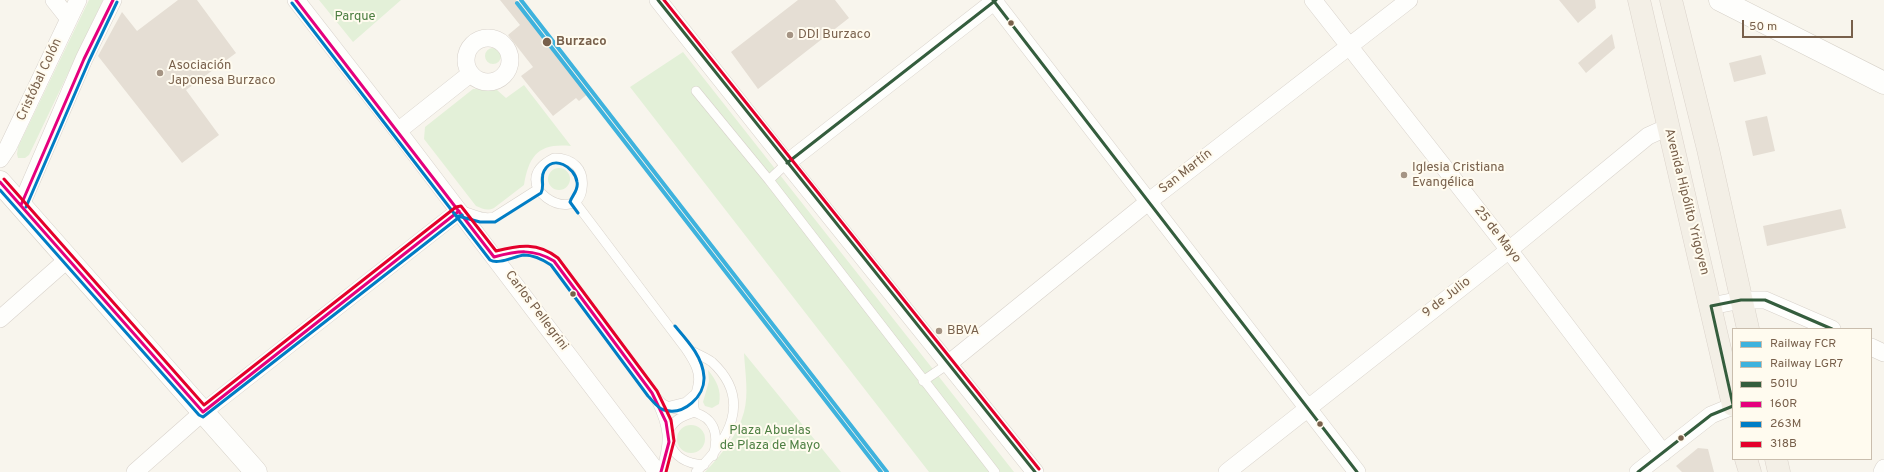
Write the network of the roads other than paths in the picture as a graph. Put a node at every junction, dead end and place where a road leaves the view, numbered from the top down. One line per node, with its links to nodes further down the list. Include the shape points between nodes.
1 (54, 0): 12 (street)
2 (78, 0): 12 (street, Cristóbal Colón)
3 (113, 0): 26 (street, via 84,58)
4 (296, 0): 18 (street, Carlos Pellegrini)
5 (658, 0): 20 (street)
6 (1313, 0): 13 (street, 25 de Mayo)
7 (1409, 0): 13 (street, San Martín)
8 (1639, 0): 17 (main road, Avenida Hipólito Yrigoyen)
9 (1720, 0): 15 (main road)
10 (994, 1): 20 (street); 25 (street)
11 (1676, 6): 31 (main road)
12 (69, 19): 19 (street, Cristóbal Colón)
13 (1349, 46): 25 (street, San Martín); 28 (street, 25 de Mayo)
14 (470, 74): 18 (street)
15 (1884, 83)
16 (696, 91): 21 (lane)
17 (1668, 127): 28 (street, 9 de Julio, via 1648,136); 32 (main road, Avenida Hipólito Yrigoyen)
18 (398, 131): 27 (street, Carlos Pellegrini)
19 (0, 159)
20 (787, 163): 21 (lane); 39 (street)
21 (769, 180): 40 (lane)
22 (0, 182): 26 (main road)
23 (538, 189): 24 (lane, via 557,204 569,205); 24 (lane, via 537,171 544,163 554,158 566,158 574,163 583,182 582,194); 27 (lane, via 487,219)
24 (576, 202): 37 (lane)
25 (1148, 202): 39 (street, San Martín); 46 (street)
26 (21, 205): 30 (main road)
27 (459, 211): 29 (street, Carlos Pellegrini); 47 (street)
28 (1509, 250): 46 (street, 9 de Julio); 51 (street, 25 de Mayo)
29 (494, 256): 41 (lane, via 532,250 545,254 554,261); 59 (street, Carlos Pellegrini)
30 (68, 259): 33 (street); 47 (main road)
31 (1741, 300): 32 (street); 34 (main road); 35 (street, via 1765,300)
32 (1711, 306): 43 (main road, Avenida Hipólito Yrigoyen)
33 (0, 319)
34 (1748, 328)
35 (1830, 328)
36 (1872, 347): 38 (street)
37 (686, 349): 42 (lane, via 696,365 699,377); 52 (lane, via 710,361 729,384 734,397 734,411 728,429)
38 (1884, 353)
39 (948, 364): 40 (lane); 63 (street)
40 (924, 381): 62 (lane)
41 (652, 393): 44 (lane, via 663,404); 49 (lane)
42 (694, 395): 44 (lane, via 686,402); 48 (lane, via 692,403)
43 (1732, 401)
44 (669, 406): 48 (lane)
45 (1732, 406): 51 (street, via 1711,415)
46 (1308, 409): 64 (street, 9 de Julio); 65 (street)
47 (203, 412): 57 (street); 58 (main road)
48 (695, 412): 49 (lane, via 681,416 673,422); 52 (lane, via 708,419 715,430 717,442)
49 (668, 432): 50 (lane)
50 (668, 442): 55 (lane, via 673,452 681,459 692,464); 60 (lane)
51 (1663, 453): 66 (street)
52 (713, 456): 55 (lane)
53 (1746, 460): 67 (main road)
54 (1776, 460): 68 (main road)
55 (704, 465): 61 (lane)
56 (1884, 468): 69 (street)
57 (135, 472)
58 (256, 472)
59 (657, 472)
60 (661, 472)
61 (696, 472)
62 (995, 472)
63 (1034, 472)
64 (1227, 472)
65 (1357, 472)
66 (1638, 472)
67 (1750, 472)
68 (1779, 472)
69 (1882, 472)

